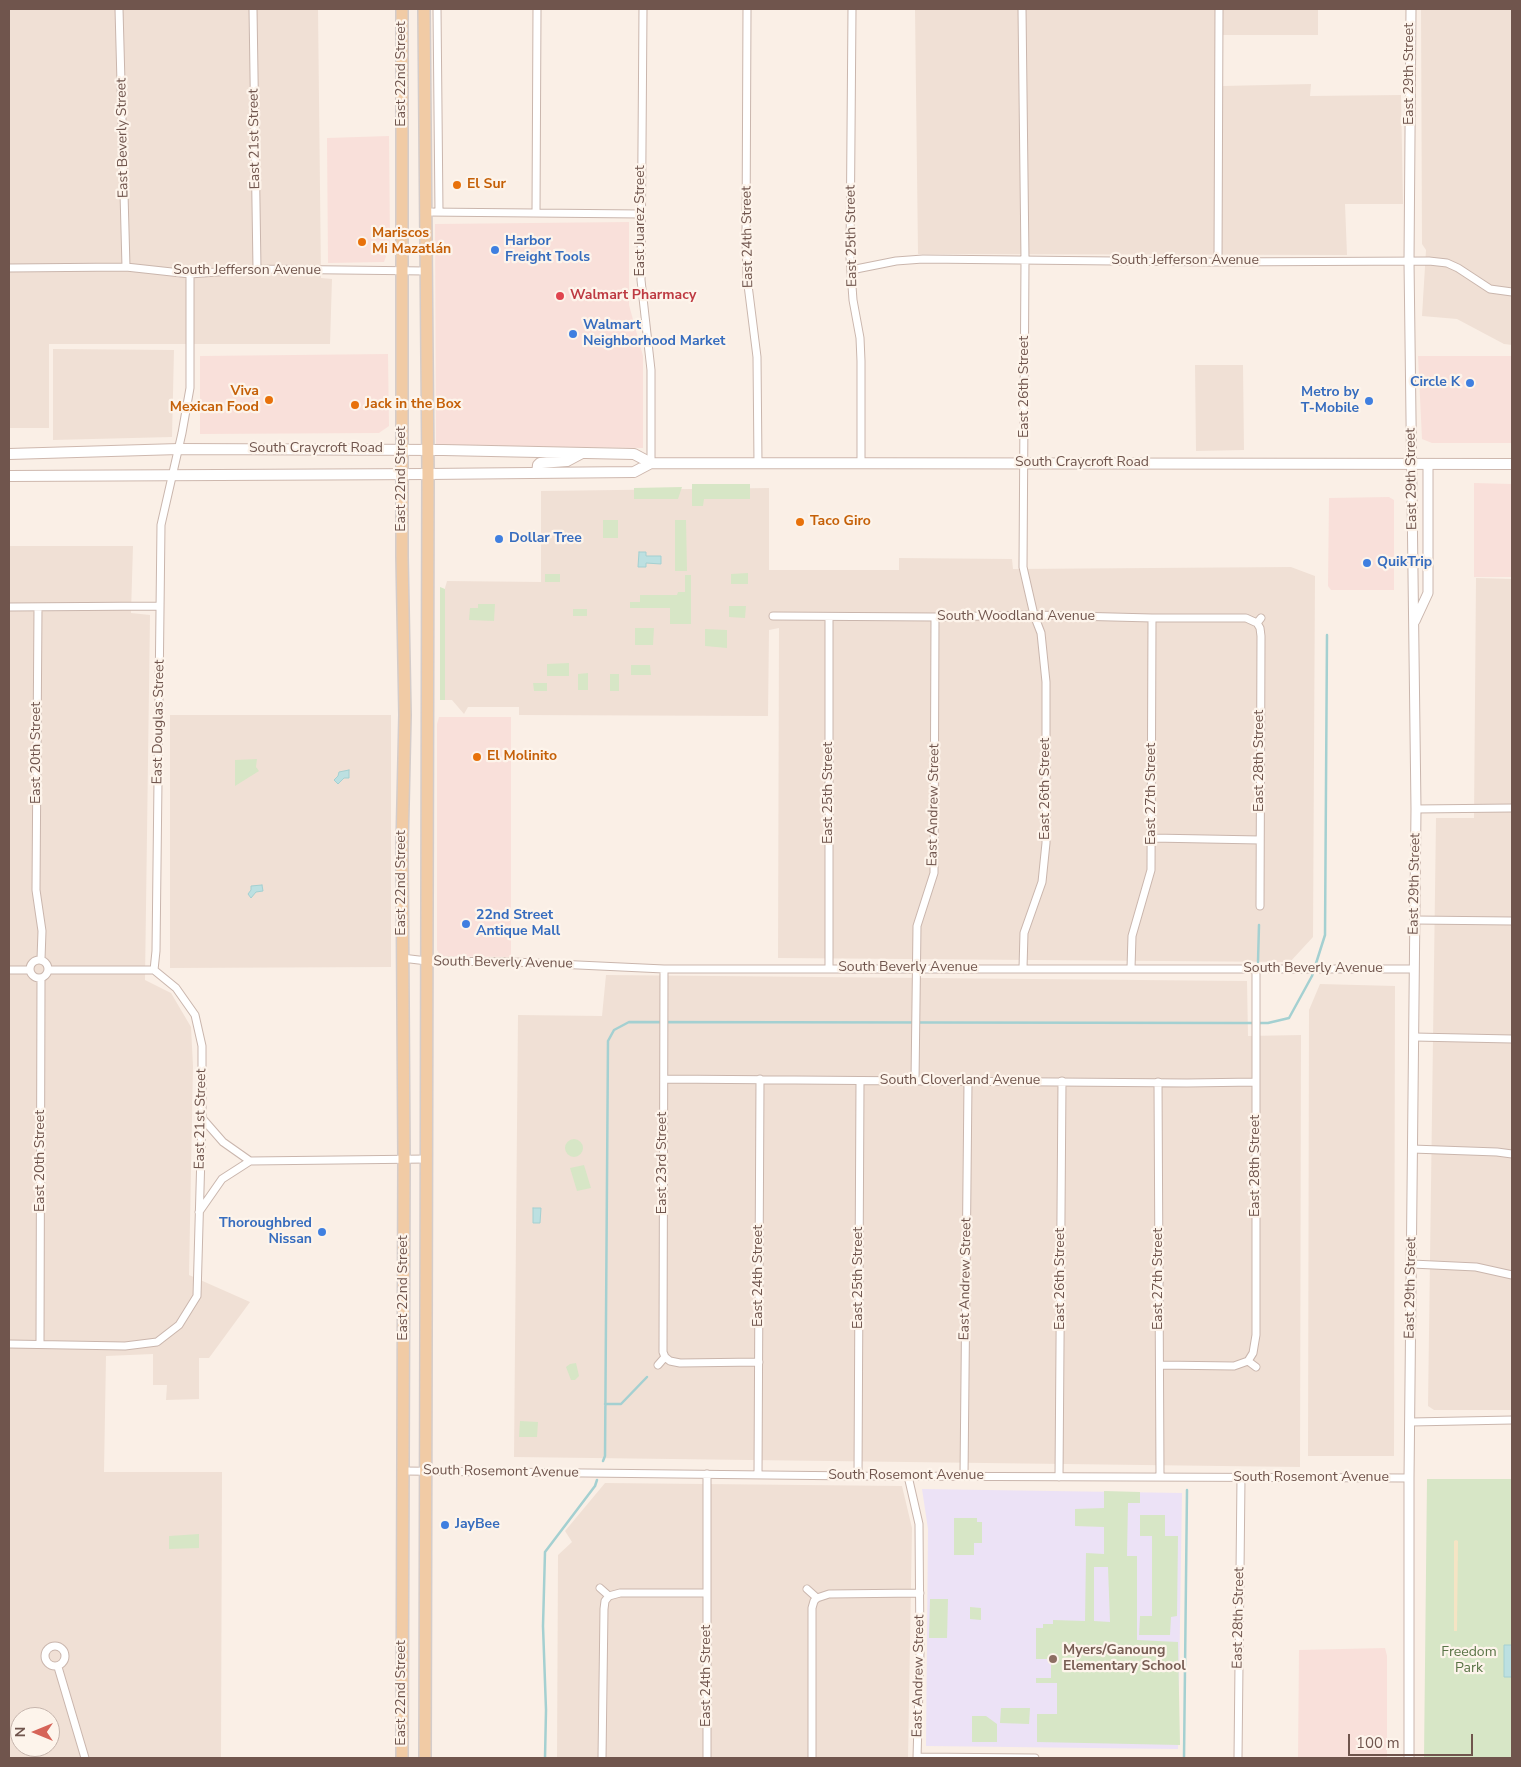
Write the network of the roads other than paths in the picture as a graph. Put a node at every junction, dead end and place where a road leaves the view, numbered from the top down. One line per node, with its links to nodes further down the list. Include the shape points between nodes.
1 (119, 9): 20 (street, East Beverly Street)
2 (253, 9): 22 (street, East 21st Street)
3 (402, 9): 24 (main road, East 22nd Street)
4 (424, 9): 13 (main road, East 22nd Street)
5 (437, 9): 14 (street)
6 (537, 9): 15 (street)
7 (643, 9): 16 (street, East Juarez Street)
8 (748, 9): 36 (street, East 24th Street, via 747,269 757,357)
9 (852, 9): 23 (street, East 25th Street)
10 (1022, 9): 17 (street, East 26th Street)
11 (1218, 9): 19 (street)
12 (1410, 9): 18 (street, East 29th Street)
13 (426, 212): 14 (street); 25 (main road, East 22nd Street)
14 (439, 212): 15 (street)
15 (536, 212): 16 (street)
16 (641, 214): 33 (street, East Juarez Street, via 641,280 651,370)
17 (1025, 260): 19 (street, South Jefferson Avenue); 23 (street, South Jefferson Avenue, via 923,259); 35 (street, East 26th Street)
18 (1408, 261): 19 (street, South Jefferson Avenue); 27 (street, South Jefferson Avenue, via 1447,263 1490,289); 37 (street, East 29th Street)
19 (1218, 262)
20 (126, 267): 21 (street, South Jefferson Avenue); 26 (street, South Jefferson Avenue)
21 (9, 268)
22 (257, 269): 24 (street, South Jefferson Avenue); 26 (street, South Jefferson Avenue)
23 (851, 270): 34 (street, East 25th Street, via 861,361)
24 (402, 271): 25 (street, South Jefferson Avenue); 29 (main road, East 22nd Street)
25 (426, 271): 30 (main road, East 22nd Street)
26 (190, 274): 28 (street, via 190,388)
27 (1512, 292)
28 (179, 449): 29 (main road, South Craycroft Road); 32 (main road, South Craycroft Road); 43 (street)
29 (402, 450): 30 (main road, South Craycroft Road); 41 (main road, East 22nd Street)
30 (428, 450): 31 (main road, South Craycroft Road); 42 (main road, East 22nd Street)
31 (583, 452): 33 (main road, South Craycroft Road, via 634,454); 40 (main road, via 567,461 540,463)
32 (9, 454)
33 (651, 463): 36 (main road, South Craycroft Road); 40 (main road, South Craycroft Road, via 634,472)
34 (861, 463): 35 (main road, South Craycroft Road); 36 (main road, South Craycroft Road)
35 (1024, 463): 37 (main road, South Craycroft Road); 48 (street, East 26th Street, via 1023,568)
36 (758, 464)
37 (1411, 464): 38 (main road, South Craycroft Road); 54 (street, East 29th Street)
38 (1428, 464): 39 (main road, South Craycroft Road); 54 (street, via 1428,593)
39 (1512, 464)
40 (537, 473): 42 (main road, South Craycroft Road)
41 (402, 474): 42 (main road, South Craycroft Road); 43 (main road, South Craycroft Road); 62 (main road, East 22nd Street, via 405,715)
42 (428, 474): 64 (main road, East 22nd Street)
43 (172, 475): 44 (main road, South Craycroft Road); 45 (street, East Douglas Street, via 161,525)
44 (9, 476)
45 (160, 606): 47 (street); 75 (street, East Douglas Street)
46 (9, 607): 47 (street)
47 (38, 607): 63 (street, East 20th Street, via 36,890 42,931)
48 (1034, 615): 51 (street, South Woodland Avenue); 52 (street, South Woodland Avenue); 67 (street, East 26th Street, via 1042,633 1046,682 1046,855 1042,882 1024,932)
49 (773, 616): 50 (street, South Woodland Avenue)
50 (829, 617): 51 (street, South Woodland Avenue); 65 (street, East 25th Street)
51 (935, 617): 66 (street, East Andrew Street, via 934,873 917,926)
52 (1152, 618): 53 (street, South Woodland Avenue, via 1246,618); 57 (street, East 27th Street)
53 (1259, 621): 58 (street, East 28th Street)
54 (1414, 623): 56 (street, East 29th Street)
55 (1512, 808): 56 (street)
56 (1416, 809): 60 (street, East 29th Street)
57 (1152, 838): 58 (street); 68 (street, East 27th Street, via 1151,870 1132,936)
58 (1260, 840): 59 (street, East 28th Street)
59 (1260, 906)
60 (1415, 920): 61 (street); 71 (street, East 29th Street)
61 (1512, 921)
62 (402, 958): 64 (street, South Beverly Avenue); 90 (main road, East 22nd Street)
63 (41, 959): 73 (street, via 32,962); 74 (street, via 46,962)
64 (427, 961): 69 (street, South Beverly Avenue); 91 (main road, East 22nd Street)
65 (829, 968): 66 (street, South Beverly Avenue); 69 (street, South Beverly Avenue)
66 (916, 968): 67 (street, South Beverly Avenue); 81 (street, East Andrew Street)
67 (1023, 968): 68 (street, South Beverly Avenue)
68 (1131, 968): 70 (street, South Beverly Avenue)
69 (664, 969): 79 (street, East 23rd Street)
70 (1256, 969): 71 (street, South Beverly Avenue); 86 (street, East 28th Street)
71 (1414, 969): 77 (street, East 29th Street)
72 (9, 970): 73 (street)
73 (30, 970): 76 (street, via 33,976)
74 (48, 970): 75 (street); 76 (street)
75 (154, 970): 87 (street, East 21st Street, via 176,988 196,1015 202,1046)
76 (41, 978): 97 (street, East 20th Street)
77 (1414, 1037): 78 (street); 88 (street, East 29th Street)
78 (1512, 1039)
79 (664, 1079): 80 (street, South Cloverland Avenue); 98 (street, East 23rd Street, via 662,1347)
80 (760, 1079): 82 (street, South Cloverland Avenue); 100 (street, East 24th Street)
81 (916, 1080): 82 (street, South Cloverland Avenue); 83 (street, South Cloverland Avenue)
82 (860, 1081): 110 (street, East 25th Street)
83 (968, 1082): 84 (street, South Cloverland Avenue); 112 (street, East Andrew Street)
84 (1062, 1082): 85 (street, South Cloverland Avenue); 114 (street, East 26th Street)
85 (1158, 1082): 86 (street, South Cloverland Avenue); 102 (street, East 27th Street)
86 (1256, 1082): 99 (street, East 28th Street, via 1256,1335)
87 (202, 1118): 92 (street, via 222,1142); 93 (street, East 21st Street)
88 (1412, 1149): 89 (street); 94 (street, East 29th Street)
89 (1512, 1154)
90 (404, 1159): 91 (street); 92 (street); 106 (main road, East 22nd Street)
91 (427, 1159): 107 (main road, East 22nd Street)
92 (250, 1161): 93 (street, East 21st Street, via 222,1179)
93 (199, 1212): 97 (street, via 197,1296 179,1326 157,1342 125,1346)
94 (1412, 1264): 95 (street, via 1476,1267); 105 (street, East 29th Street)
95 (1512, 1275)
96 (9, 1344): 97 (street)
97 (40, 1344)
98 (665, 1357): 100 (street, via 680,1363); 101 (street)
99 (1248, 1361): 102 (street, via 1234,1366); 103 (street)
100 (759, 1362): 109 (street, East 24th Street)
101 (658, 1365)
102 (1160, 1365): 113 (street, East 27th Street)
103 (1256, 1367)
104 (1512, 1420): 105 (street)
105 (1411, 1422): 116 (street, East 29th Street)
106 (404, 1471): 107 (street, South Rosemont Avenue); 124 (main road, East 22nd Street)
107 (426, 1471): 108 (street, South Rosemont Avenue); 125 (main road, East 22nd Street)
108 (707, 1474): 109 (street, South Rosemont Avenue); 119 (street, East 24th Street)
109 (758, 1474): 110 (street, South Rosemont Avenue)
110 (858, 1476): 111 (street, South Rosemont Avenue)
111 (908, 1476): 112 (street, South Rosemont Avenue); 120 (street, East Andrew Street, via 919,1524)
112 (964, 1476): 114 (street, South Rosemont Avenue)
113 (1160, 1476): 114 (street, South Rosemont Avenue); 115 (street, South Rosemont Avenue)
114 (1059, 1477)
115 (1240, 1478): 116 (street, South Rosemont Avenue); 135 (street, East 28th Street)
116 (1409, 1478): 136 (street, East 29th Street)
117 (600, 1588): 121 (street)
118 (807, 1589): 122 (street)
119 (707, 1593): 121 (street, via 620,1593); 131 (street, East 24th Street)
120 (920, 1593): 122 (street, via 828,1594); 126 (street, East Andrew Street)
121 (609, 1596): 130 (street, via 604,1609)
122 (817, 1598): 132 (street, via 812,1608)
123 (58, 1667): 127 (street)
124 (402, 1742): 125 (main road); 128 (main road, East 22nd Street)
125 (425, 1742): 129 (main road, East 22nd Street)
126 (917, 1757): 133 (street)
127 (85, 1758)
128 (402, 1758)
129 (425, 1758)
130 (602, 1758)
131 (707, 1758)
132 (812, 1758)
133 (1024, 1758): 134 (street)
134 (1035, 1758)
135 (1238, 1758)
136 (1409, 1758)

